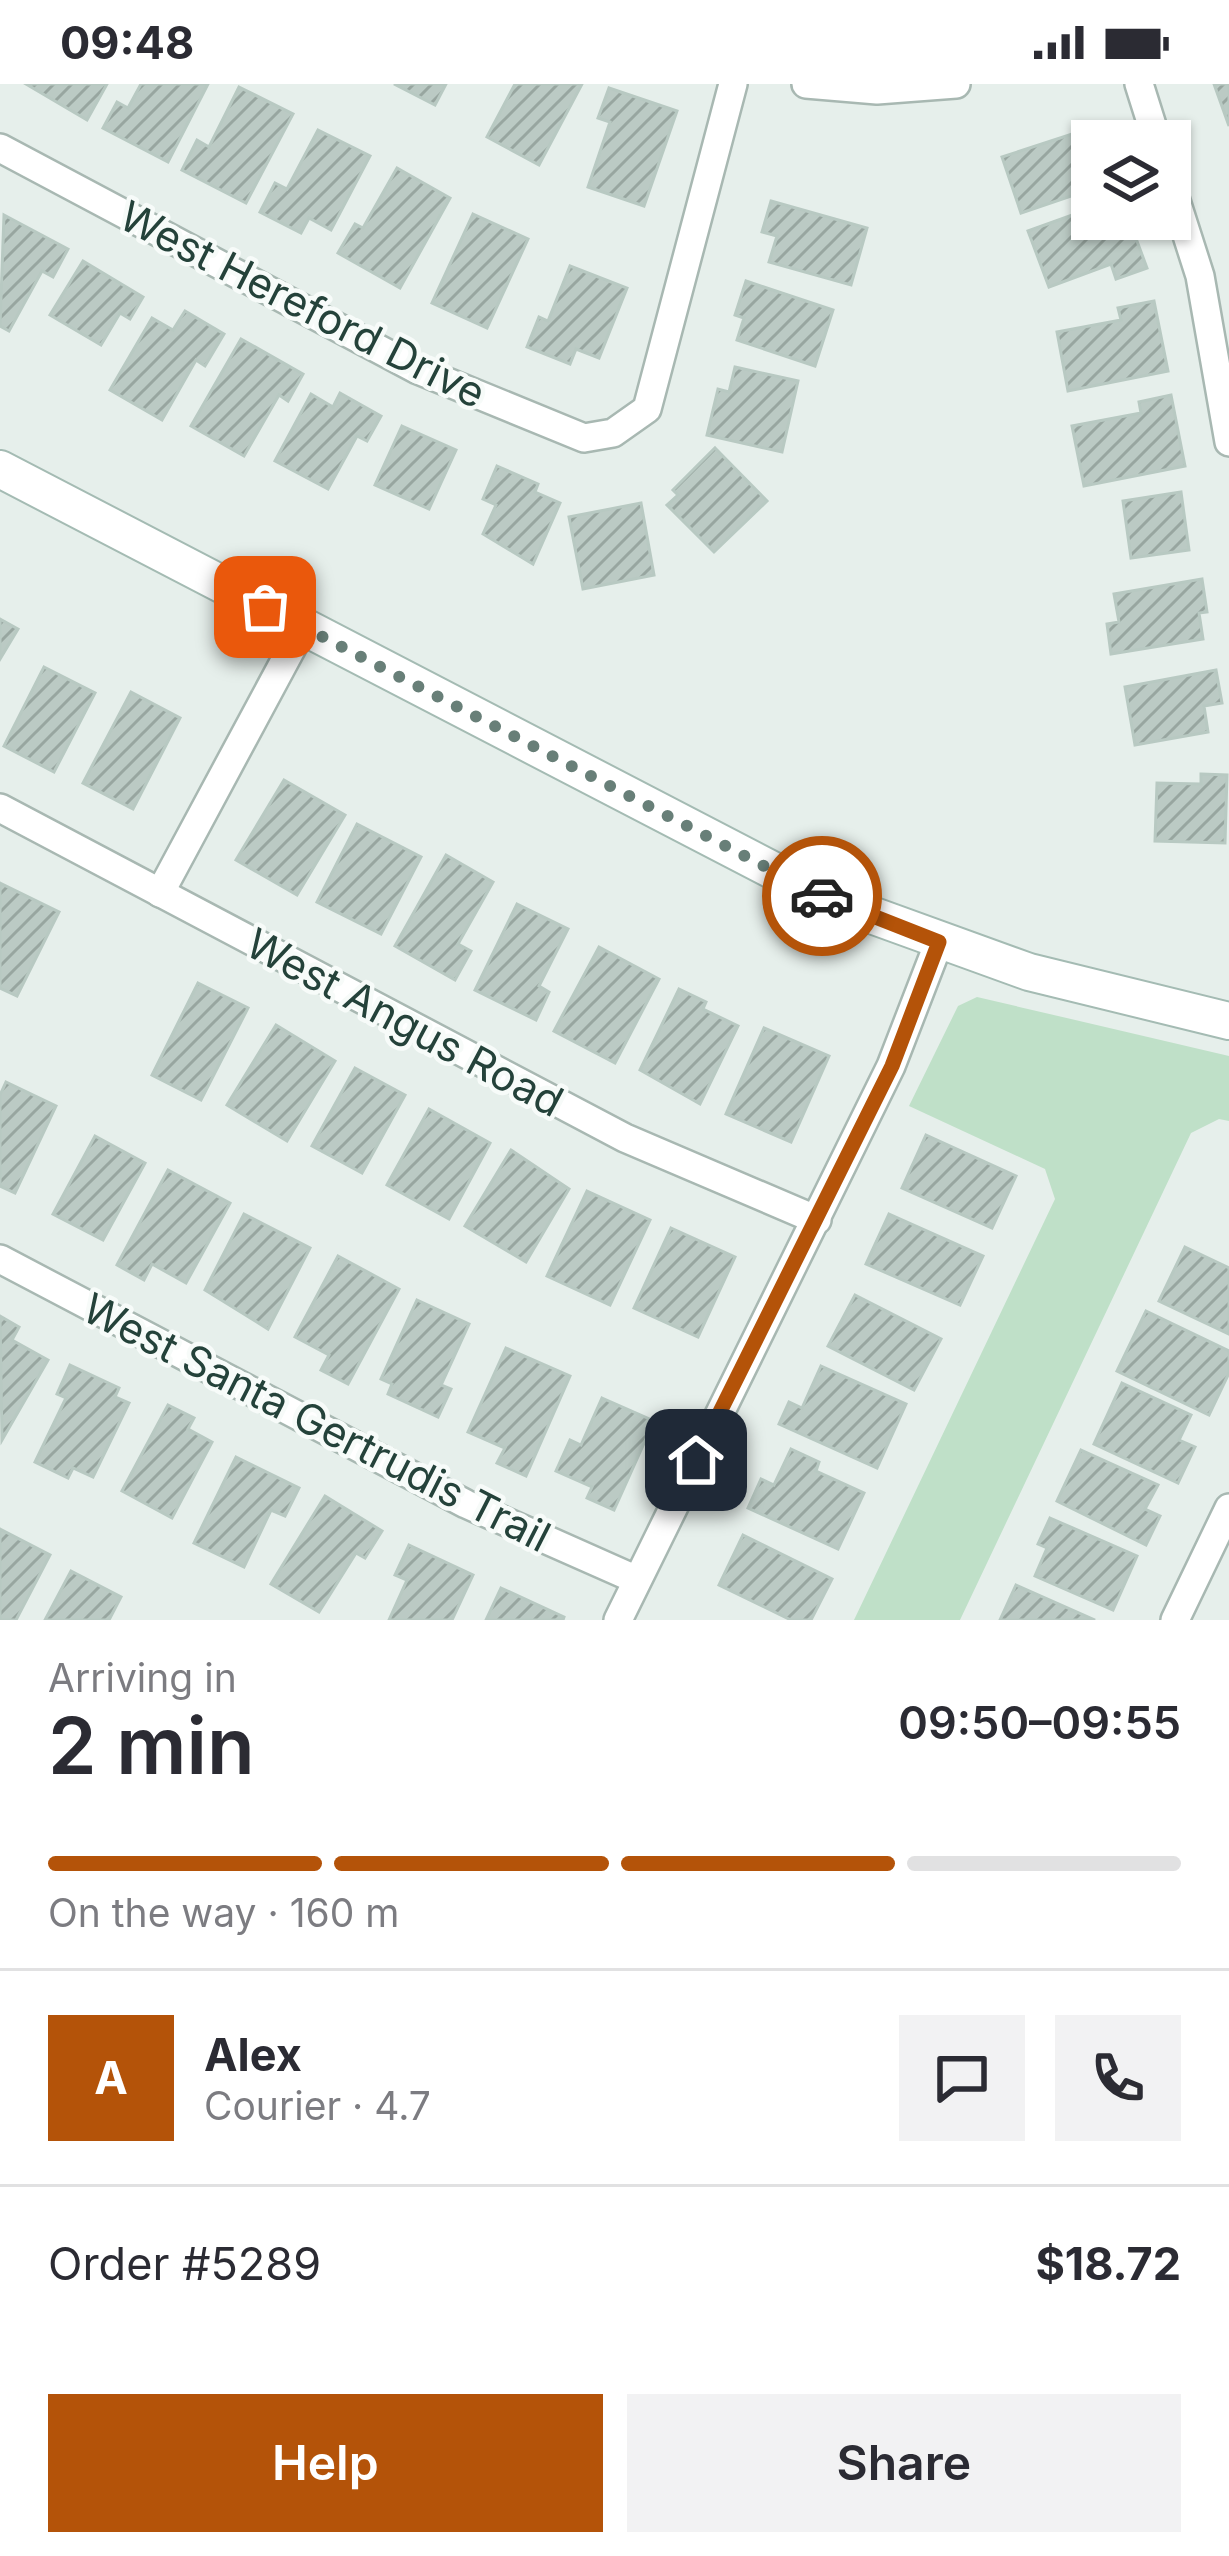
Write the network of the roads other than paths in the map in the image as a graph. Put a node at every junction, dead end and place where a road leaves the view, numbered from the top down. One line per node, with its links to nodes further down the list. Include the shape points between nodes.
1 (733, 84): 6 (street, West Hereford Drive, via 647,409 613,433 584,438 418,370)
2 (806, 84): 3 (street)
3 (956, 84)
4 (1139, 84): 5 (street)
5 (1150, 120)
6 (0, 148)
7 (1189, 240): 8 (street)
8 (1229, 442)
9 (0, 469): 10 (street)
10 (303, 627): 12 (street); 13 (street, via 733,854)
11 (0, 808): 12 (street, West Angus Road)
12 (160, 893): 15 (street, West Angus Road, via 626,1138)
13 (939, 942): 14 (street); 15 (street, via 892,1066)
14 (1229, 1021)
15 (817, 1220): 18 (street)
16 (0, 1259): 18 (street, West Santa Gertrudis Trail, via 466,1504)
17 (1229, 1508): 20 (street)
18 (635, 1580): 19 (street)
19 (618, 1620)
20 (1175, 1620)

